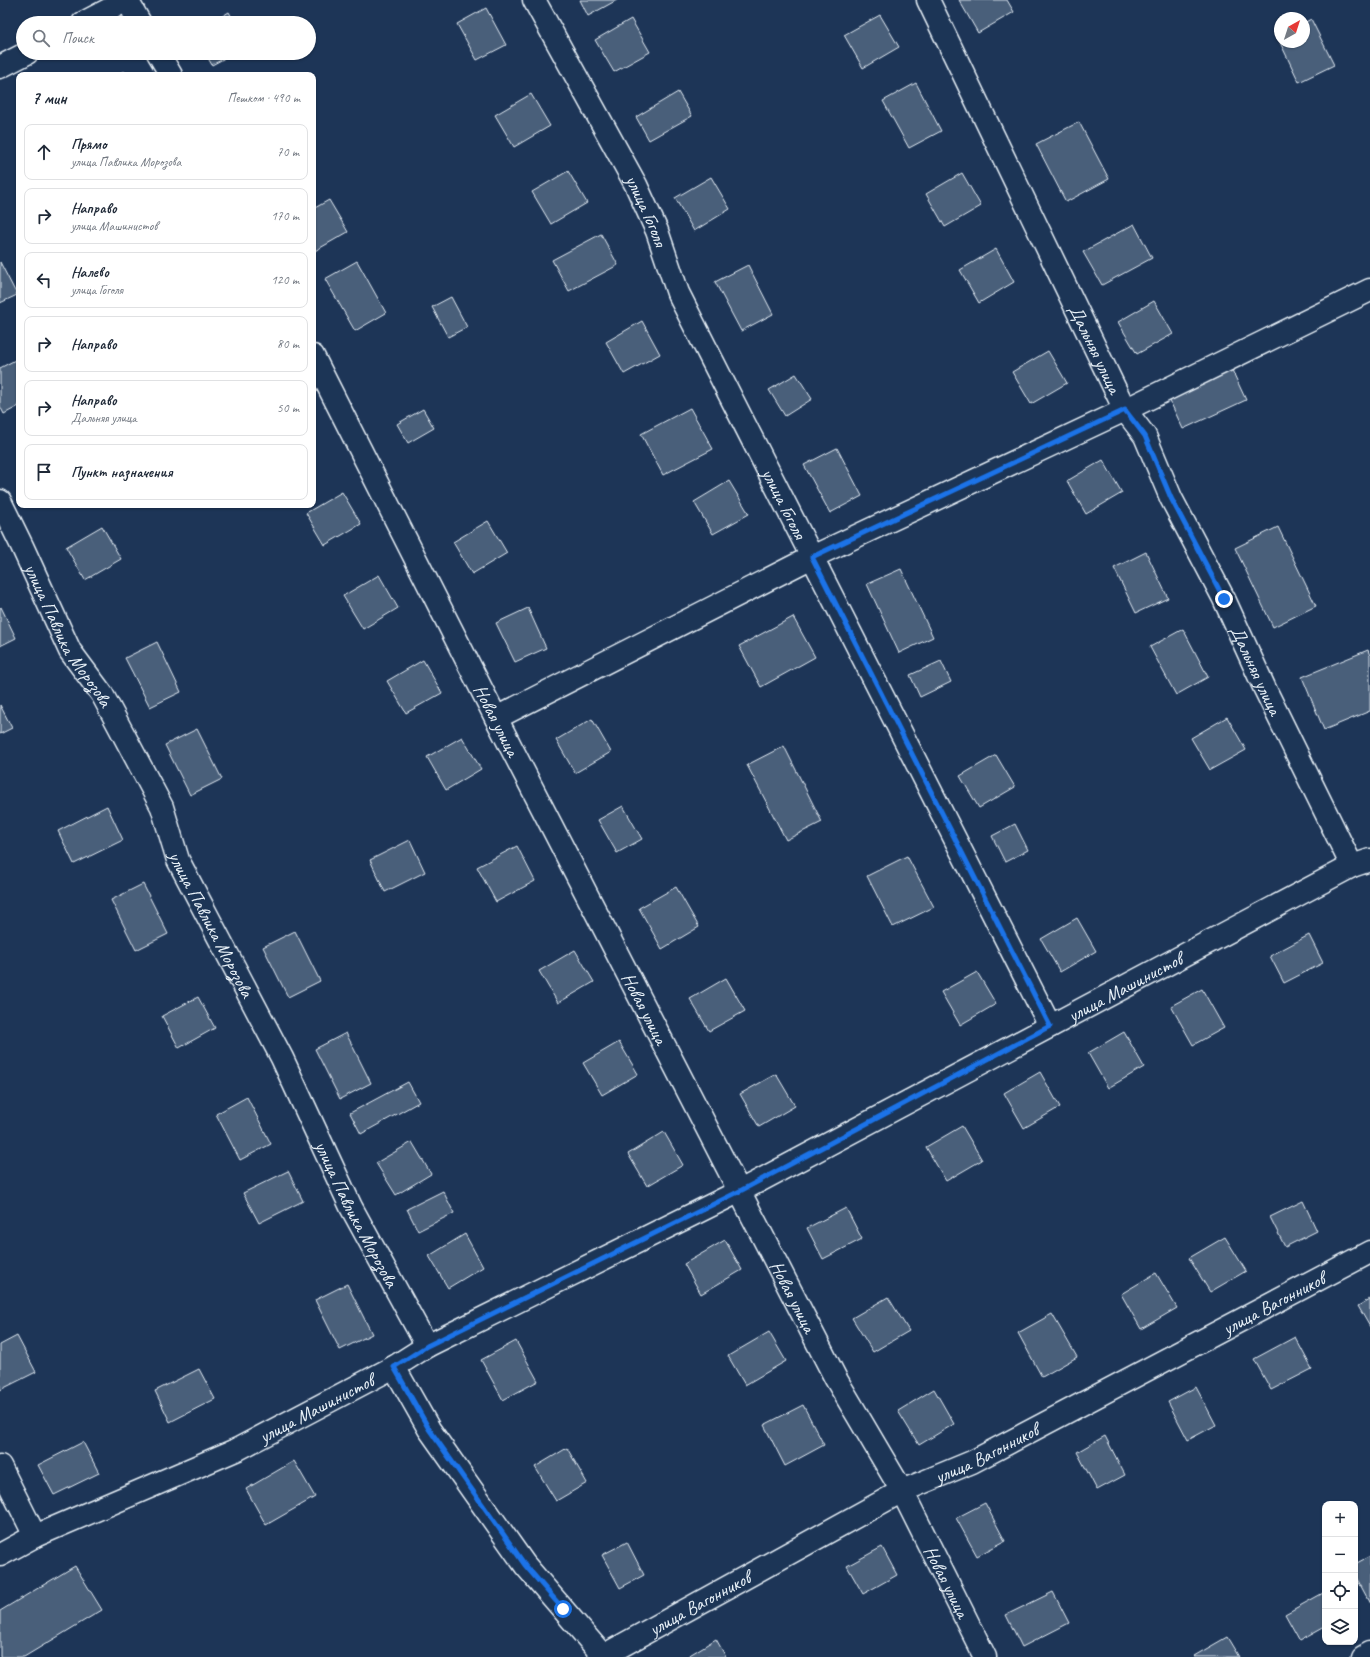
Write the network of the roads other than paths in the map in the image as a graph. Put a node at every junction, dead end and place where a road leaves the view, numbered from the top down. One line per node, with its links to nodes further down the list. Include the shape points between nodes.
1 (127, 0): 4 (street); 5 (street)
2 (534, 0): 14 (street, улица Гоголя, via 636,185 657,231 678,293)
3 (928, 0): 12 (street, Дальняя улица)
4 (96, 16)
5 (136, 16)
6 (16, 59): 8 (street)
7 (162, 60): 9 (street)
8 (0, 67)
9 (169, 72)
10 (1370, 290): 12 (street)
11 (316, 362): 15 (street, Новая улица)
12 (1125, 410): 14 (street); 16 (street, Дальняя улица, via 1145,436 1171,498 1224,599 1265,689)
13 (0, 501): 20 (street, улица Павлика Морозова, via 70,651 102,694 162,807 178,860 282,1058 351,1208)
14 (812, 557): 15 (street); 17 (street, улица Гоголя)
15 (496, 718): 18 (street, Новая улица)
16 (1361, 863): 17 (street, улица Машинистов)
17 (1050, 1026): 18 (street, улица Машинистов)
18 (740, 1191): 20 (street, улица Машинистов); 23 (street, Новая улица, via 836,1379)
19 (1370, 1252): 23 (street, улица Вагонников, via 972,1462)
20 (427, 1346): 21 (street, улица Машинистов)
21 (394, 1367): 24 (street, улица Машинистов, via 238,1449); 27 (street, via 429,1429 525,1565)
22 (0, 1466): 24 (street)
23 (902, 1491): 27 (street, улица Вагонников); 28 (street, Новая улица)
24 (35, 1536): 25 (street, улица Машинистов)
25 (0, 1555)
26 (1370, 1653): 29 (street)
27 (604, 1656)
28 (985, 1657)
29 (1363, 1657)

